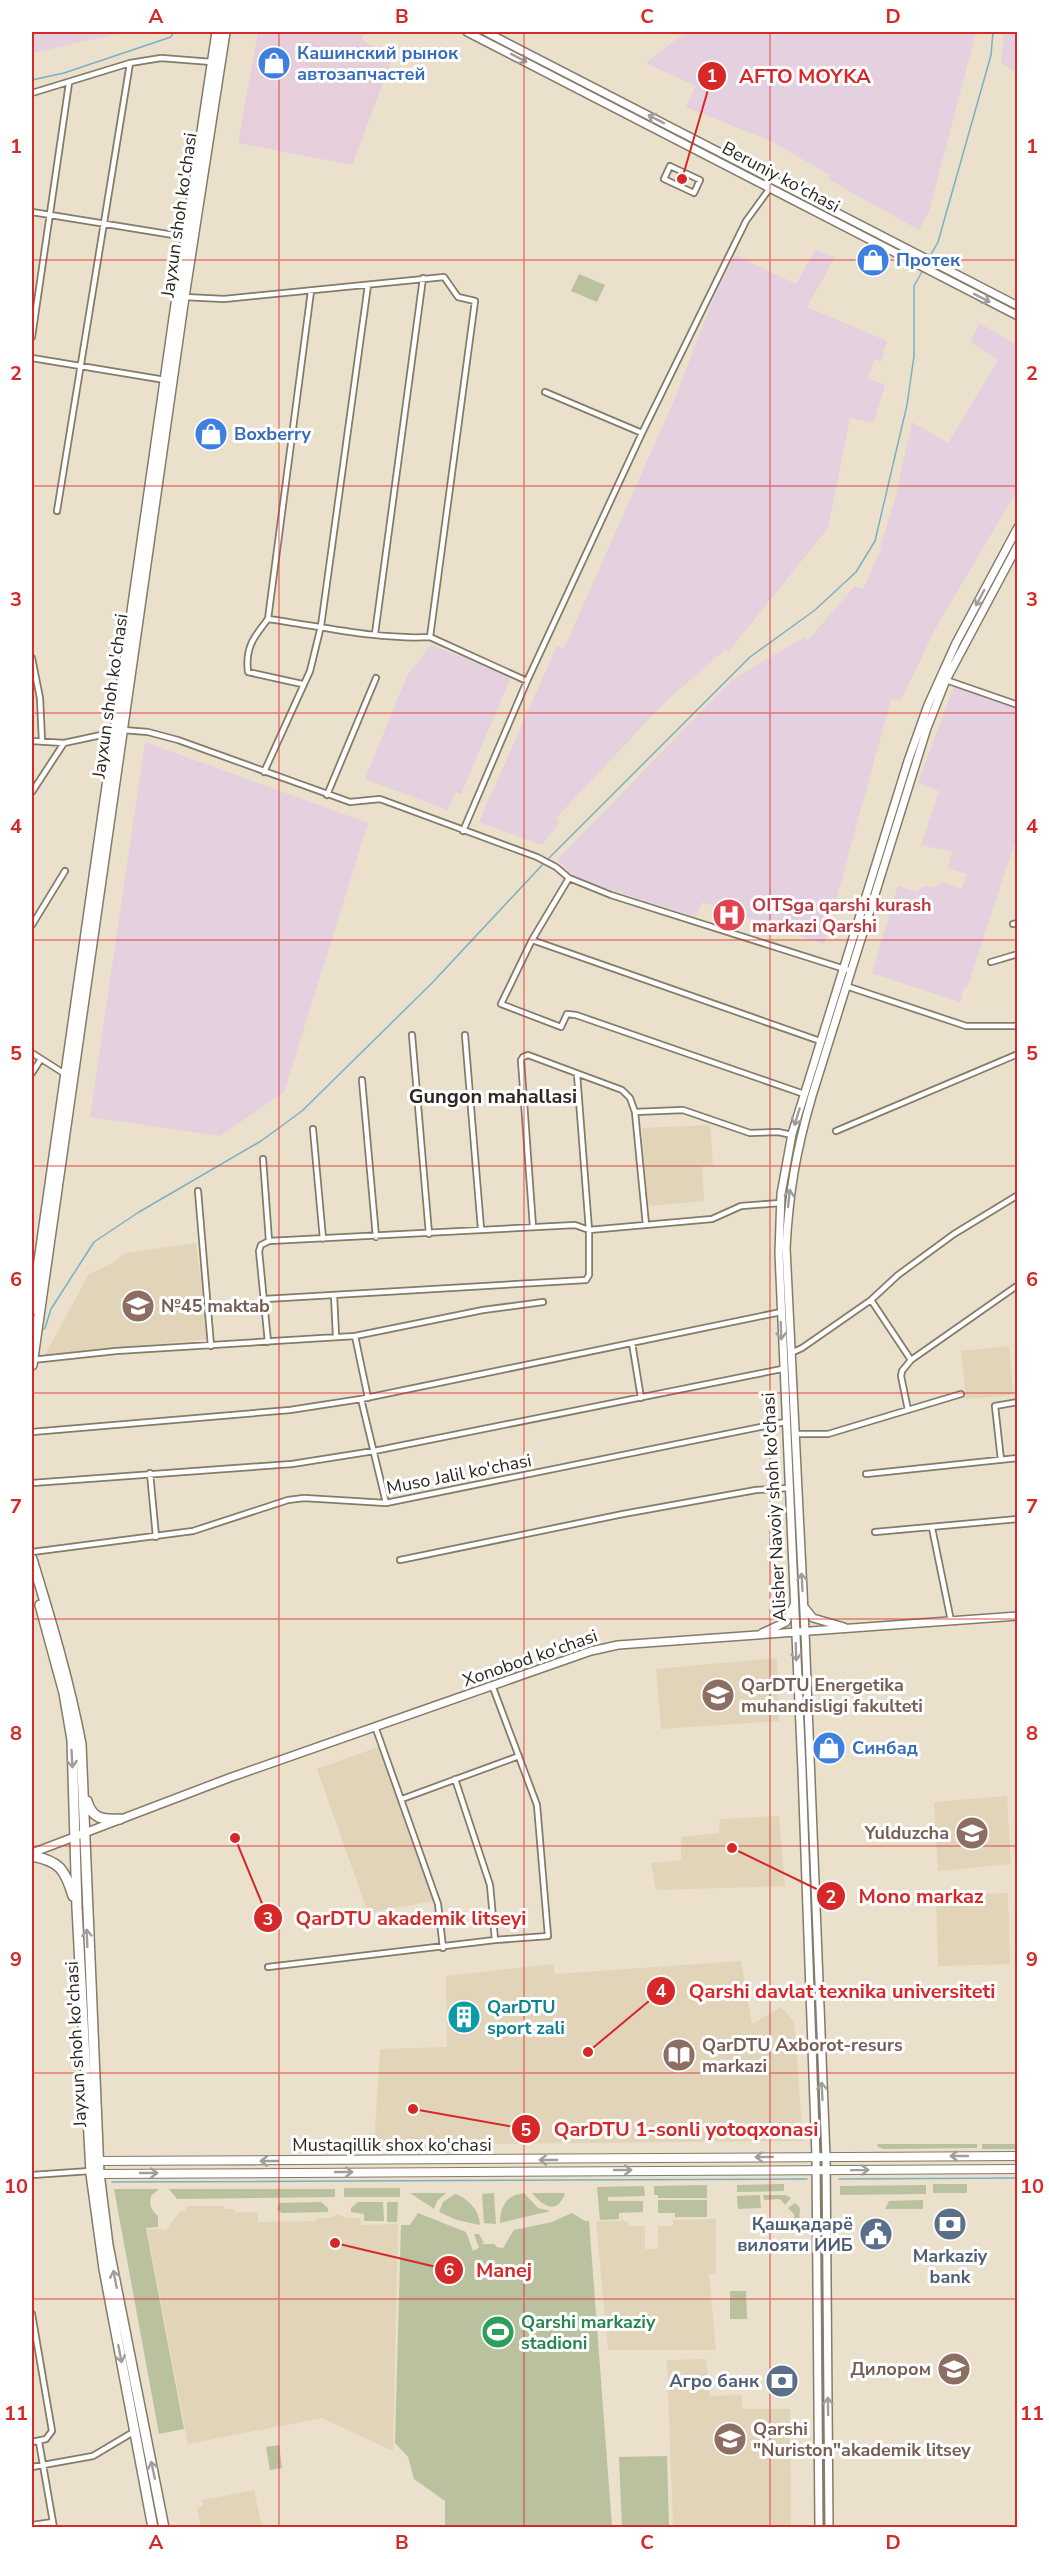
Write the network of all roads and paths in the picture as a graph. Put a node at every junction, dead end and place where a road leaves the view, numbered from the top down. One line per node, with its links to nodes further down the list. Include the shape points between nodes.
1 (217, 32): 5 (highway, Jayxun shoh ko'chasi)
2 (225, 32): 22 (highway, Jayxun shoh ko'chasi)
3 (467, 32): 10 (main road, Beruniy ko'chasi, one-way to 10)
4 (486, 32): 9 (main road, Beruniy ko'chasi, one-way to 4)
5 (213, 62): 6 (street, via 161,58); 17 (highway, Jayxun shoh ko'chasi)
6 (130, 63): 7 (street); 15 (street)
7 (69, 83): 8 (street); 14 (street)
8 (32, 93)
9 (674, 128): 10 (main road); 16 (main road, Beruniy ko'chasi)
10 (670, 136): 11 (main road, Beruniy ko'chasi)
11 (770, 188): 18 (main road, Beruniy ko'chasi); 30 (street, via 746,221)
12 (694, 193): 12 (street, via 664,179 670,166 700,180)
13 (32, 212): 14 (street)
14 (52, 214): 15 (street); 25 (street)
15 (103, 224): 17 (street); 27 (street)
16 (867, 228): 18 (main road); 23 (main road, Beruniy ko'chasi)
17 (186, 237): 28 (highway, Jayxun shoh ko'chasi)
18 (862, 237): 24 (main road, Beruniy ko'chasi, one-way to 24)
19 (423, 279): 20 (street); 36 (street); 37 (street, via 444,277 458,297 475,301)
20 (368, 285): 21 (street); 35 (street)
21 (311, 291): 22 (street, via 224,299); 34 (street)
22 (184, 297): 44 (highway, Jayxun shoh ko'chasi)
23 (1017, 306)
24 (1017, 316)
25 (32, 337)
26 (32, 358): 27 (street)
27 (80, 366): 28 (street); 31 (street)
28 (165, 380): 44 (highway, Jayxun shoh ko'chasi)
29 (545, 392): 30 (street)
30 (642, 433): 41 (street)
31 (57, 511)
32 (1017, 527): 58 (main road, Alisher Navoiy shoh ko'chasi, one-way to 58, via 928,705)
33 (1017, 545): 40 (main road, Alisher Navoiy shoh ko'chasi)
34 (268, 619): 35 (street); 42 (street, via 250,641 248,672)
35 (321, 626): 36 (street); 42 (street, via 310,671)
36 (375, 634): 37 (street)
37 (430, 637): 41 (street)
38 (32, 658): 46 (street, via 40,698)
39 (375, 678): 50 (street)
40 (946, 680): 43 (street); 58 (main road, Alisher Navoiy shoh ko'chasi)
41 (527, 681): 51 (street)
42 (302, 684): 48 (street)
43 (1017, 705)
44 (118, 731): 47 (street); 48 (street, via 148,732 178,740); 68 (highway, Jayxun shoh ko'chasi); 102 (highway, Jayxun shoh ko'chasi)
45 (32, 741): 46 (street)
46 (42, 741): 47 (street)
47 (64, 743): 49 (street)
48 (264, 772): 50 (street)
49 (32, 792)
50 (327, 795): 51 (street, via 350,802 380,799)
51 (463, 831): 53 (street, via 537,857)
52 (64, 871): 54 (street)
53 (569, 878): 55 (street); 58 (street)
54 (32, 925)
55 (532, 940): 63 (street); 71 (street, via 501,1004 561,1027 567,1014 576,1015)
56 (1017, 954): 57 (street)
57 (991, 962)
58 (847, 970): 59 (main road, Alisher Navoiy shoh ko'chasi)
59 (843, 985): 60 (street, via 966,1026); 63 (main road, Alisher Navoiy shoh ko'chasi); 100 (main road, Alisher Navoiy shoh ko'chasi, one-way to 59, via 786,1248 792,1176)
60 (1017, 1026)
61 (412, 1035): 84 (street)
62 (465, 1035): 82 (street)
63 (820, 1041): 71 (main road, Alisher Navoiy shoh ko'chasi)
64 (32, 1053): 66 (street)
65 (1017, 1054): 74 (street)
66 (41, 1059): 67 (street); 68 (street)
67 (32, 1073)
68 (65, 1074): 93 (highway, Jayxun shoh ko'chasi)
69 (577, 1074): 72 (street, via 621,1090 630,1098); 81 (street, via 528,1055 521,1060); 83 (street)
70 (362, 1080): 85 (street)
71 (804, 1094): 75 (main road, Alisher Navoiy shoh ko'chasi, one-way to 75)
72 (635, 1112): 75 (street, via 683,1110 750,1133); 80 (street)
73 (313, 1129): 86 (street)
74 (836, 1131)
75 (792, 1135): 79 (main road, Alisher Navoiy shoh ko'chasi)
76 (263, 1159): 87 (street)
77 (198, 1191): 99 (street)
78 (1017, 1195): 91 (street, via 954,1234)
79 (780, 1203): 80 (street, via 741,1206 712,1219); 94 (main road, Alisher Navoiy shoh ko'chasi)
80 (646, 1225): 83 (street)
81 (533, 1227): 82 (street); 83 (street, via 575,1225)
82 (481, 1229): 84 (street)
83 (589, 1230): 89 (street, via 586,1280)
84 (429, 1234): 85 (street)
85 (376, 1237): 86 (street)
86 (323, 1239): 87 (street)
87 (268, 1241): 90 (street, via 259,1251)
88 (1017, 1285): 101 (street)
89 (334, 1295): 90 (street); 95 (street)
90 (265, 1299): 97 (street)
91 (871, 1300): 100 (street); 101 (street)
92 (543, 1302): 96 (street)
93 (32, 1310)
94 (781, 1312): 98 (street); 103 (main road, Alisher Navoiy shoh ko'chasi, one-way to 103)
95 (336, 1336): 96 (street); 97 (street)
96 (354, 1336): 107 (street)
97 (268, 1342): 99 (street)
98 (632, 1343): 107 (street); 108 (street)
99 (212, 1346): 102 (street, via 116,1351)
100 (791, 1353): 105 (main road, Alisher Navoiy shoh ko'chasi)
101 (911, 1360): 111 (street, via 901,1376)
102 (32, 1362)
103 (782, 1369): 104 (main road, Alisher Navoiy shoh ko'chasi); 108 (street)
104 (783, 1383): 105 (main road); 112 (main road, Alisher Navoiy shoh ko'chasi)
105 (793, 1383): 114 (main road, Alisher Navoiy shoh ko'chasi)
106 (960, 1394): 111 (street)
107 (368, 1398): 109 (street)
108 (641, 1398): 115 (street)
109 (362, 1399): 113 (street, via 290,1410); 115 (street)
110 (1017, 1402): 117 (street, via 995,1406)
111 (908, 1410): 114 (street, via 828,1434)
112 (785, 1422): 121 (main road, Alisher Navoiy shoh ko'chasi); 122 (street, Muso Jalil ko'chasi)
113 (32, 1432)
114 (795, 1434): 132 (main road, Alisher Navoiy shoh ko'chasi, one-way to 114)
115 (375, 1451): 118 (street, via 292,1464); 122 (street)
116 (1017, 1458): 117 (street)
117 (1001, 1460): 119 (street)
118 (150, 1473): 120 (street); 126 (street)
119 (866, 1474)
120 (32, 1483)
121 (788, 1488): 129 (street, via 634,1512); 131 (main road, Alisher Navoiy shoh ko'chasi)
122 (386, 1503): 126 (street, Muso Jalil ko'chasi, via 288,1500 210,1527)
123 (1017, 1519): 124 (street)
124 (932, 1528): 125 (street); 135 (street)
125 (874, 1532)
126 (156, 1537): 127 (street, Muso Jalil ko'chasi)
127 (32, 1552)
128 (32, 1559): 144 (highway, Jayxun shoh ko'chasi, via 71,1692)
129 (400, 1560)
130 (32, 1580): 133 (highway, Jayxun shoh ko'chasi)
131 (794, 1602): 138 (main road, Alisher Navoiy shoh ko'chasi); 139 (main road, via 786,1622)
132 (803, 1602): 136 (main road, via 813,1618); 137 (main road, Alisher Navoiy shoh ko'chasi)
133 (36, 1604): 148 (highway, Jayxun shoh ko'chasi, one-way to 148, via 64,1693)
134 (1017, 1616): 135 (main road, Xonobod ko'chasi)
135 (951, 1621): 136 (main road, Xonobod ko'chasi)
136 (850, 1629): 137 (main road, Xonobod ko'chasi)
137 (805, 1632): 138 (main road, Xonobod ko'chasi); 143 (main road, Alisher Navoiy shoh ko'chasi)
138 (796, 1633): 139 (main road, Xonobod ko'chasi); 143 (main road, Alisher Navoiy shoh ko'chasi, one-way to 143)
139 (755, 1636): 140 (main road, Xonobod ko'chasi, via 618,1645)
140 (492, 1686): 141 (main road, Xonobod ko'chasi); 142 (street)
141 (376, 1729): 146 (street); 147 (main road, Xonobod ko'chasi)
142 (519, 1756): 145 (street); 151 (street, via 537,1805 548,1936)
143 (806, 1770): 154 (main road, Alisher Navoiy shoh ko'chasi); 155 (main road, Alisher Navoiy shoh ko'chasi)
144 (83, 1775): 147 (highway, via 90,1810 96,1817); 148 (highway, Jayxun shoh ko'chasi)
145 (455, 1779): 146 (street); 151 (street, via 490,1885)
146 (402, 1799): 152 (street, via 438,1904)
147 (120, 1819): 148 (main road, Xonobod ko'chasi)
148 (80, 1835): 149 (main road, Xonobod ko'chasi); 150 (highway, Jayxun shoh ko'chasi); 160 (highway, Jayxun shoh ko'chasi, one-way to 148)
149 (32, 1855): 150 (highway, via 50,1859 63,1870)
150 (77, 1908): 160 (highway, Jayxun shoh ko'chasi)
151 (495, 1940): 152 (street)
152 (442, 1948): 153 (street)
153 (268, 1967)
154 (819, 1989): 155 (main road); 158 (main road, Alisher Navoiy shoh ko'chasi, one-way to 154)
155 (810, 1990): 157 (main road, Alisher Navoiy shoh ko'chasi)
156 (1017, 2156): 158 (main road, Mustaqillik shox ko'chasi, one-way to 158)
157 (816, 2157): 158 (main road, Mustaqillik shox ko'chasi); 159 (main road, Mustaqillik shox ko'chasi, one-way to 159); 163 (main road, Alisher Navoiy shoh ko'chasi)
158 (826, 2157): 164 (main road, Alisher Navoiy shoh ko'chasi)
159 (584, 2159): 160 (main road, Mustaqillik shox ko'chasi, one-way to 160); 162 (main road)
160 (94, 2168): 162 (main road, Mustaqillik shox ko'chasi, one-way to 162); 165 (street); 167 (highway, Jayxun shoh ko'chasi, one-way to 167, via 104,2269); 177 (highway, Jayxun shoh ko'chasi, one-way to 160)
161 (1017, 2169): 164 (main road, Mustaqillik shox ko'chasi, one-way to 161)
162 (584, 2170): 163 (main road, Mustaqillik shox ko'chasi, one-way to 163)
163 (816, 2170): 164 (main road, Mustaqillik shox ko'chasi); 168 (main road, Alisher Navoiy shoh ko'chasi)
164 (826, 2170): 169 (main road, Alisher Navoiy shoh ko'chasi, one-way to 164)
165 (32, 2176)
166 (32, 2314): 171 (street, via 52,2431)
167 (135, 2431): 172 (street, via 93,2456); 176 (highway, Jayxun shoh ko'chasi)
168 (818, 2437): 169 (main road); 178 (main road, Alisher Navoiy shoh ko'chasi)
169 (828, 2437): 179 (main road, Alisher Navoiy shoh ko'chasi)
170 (32, 2442): 171 (street)
171 (39, 2442): 172 (street)
172 (44, 2465): 173 (street); 175 (street)
173 (32, 2467)
174 (32, 2525): 175 (street)
175 (53, 2525)
176 (153, 2528)
177 (164, 2528)
178 (819, 2528)
179 (829, 2528)

